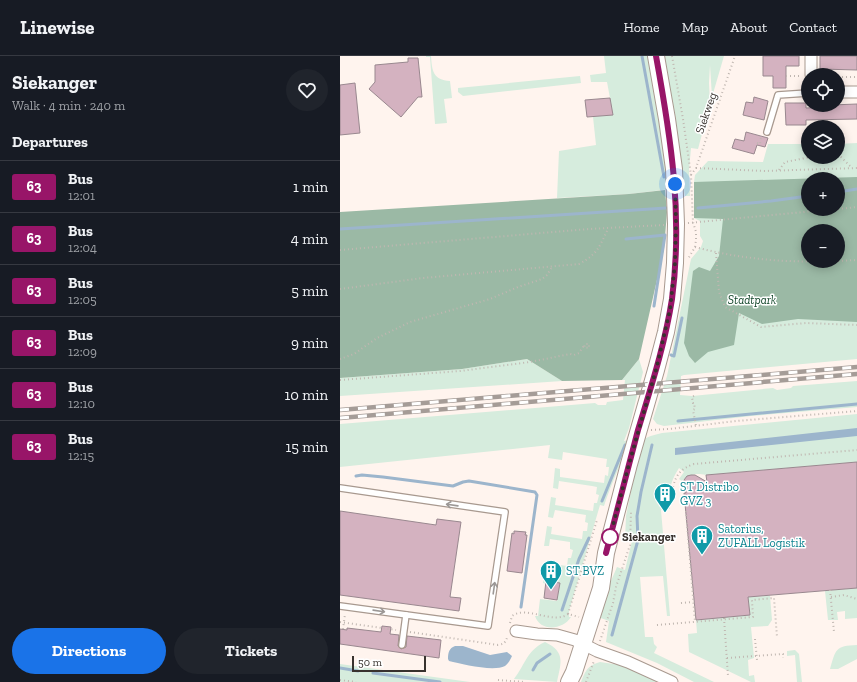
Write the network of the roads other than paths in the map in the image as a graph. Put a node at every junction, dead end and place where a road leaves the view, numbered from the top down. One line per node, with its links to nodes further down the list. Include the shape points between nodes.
1 (656, 56): 9 (main road, via 674,169 676,224 672,299 666,332)
2 (811, 56): 3 (street)
3 (811, 68)
4 (845, 92): 5 (street)
5 (857, 92)
6 (801, 93): 7 (lane, via 778,95)
7 (768, 132)
8 (340, 488): 11 (lane, one-way to 8, via 488,626 505,512)
9 (606, 553): 13 (main road, via 601,588); 13 (main road, via 575,616)
10 (343, 606): 11 (lane, one-way to 11)
11 (406, 615): 14 (lane)
12 (511, 630): 13 (street, via 557,635)
13 (579, 642): 15 (main road); 16 (main road, via 574,672); 17 (street)
14 (402, 645)
15 (562, 682)
16 (569, 682)
17 (672, 682)

